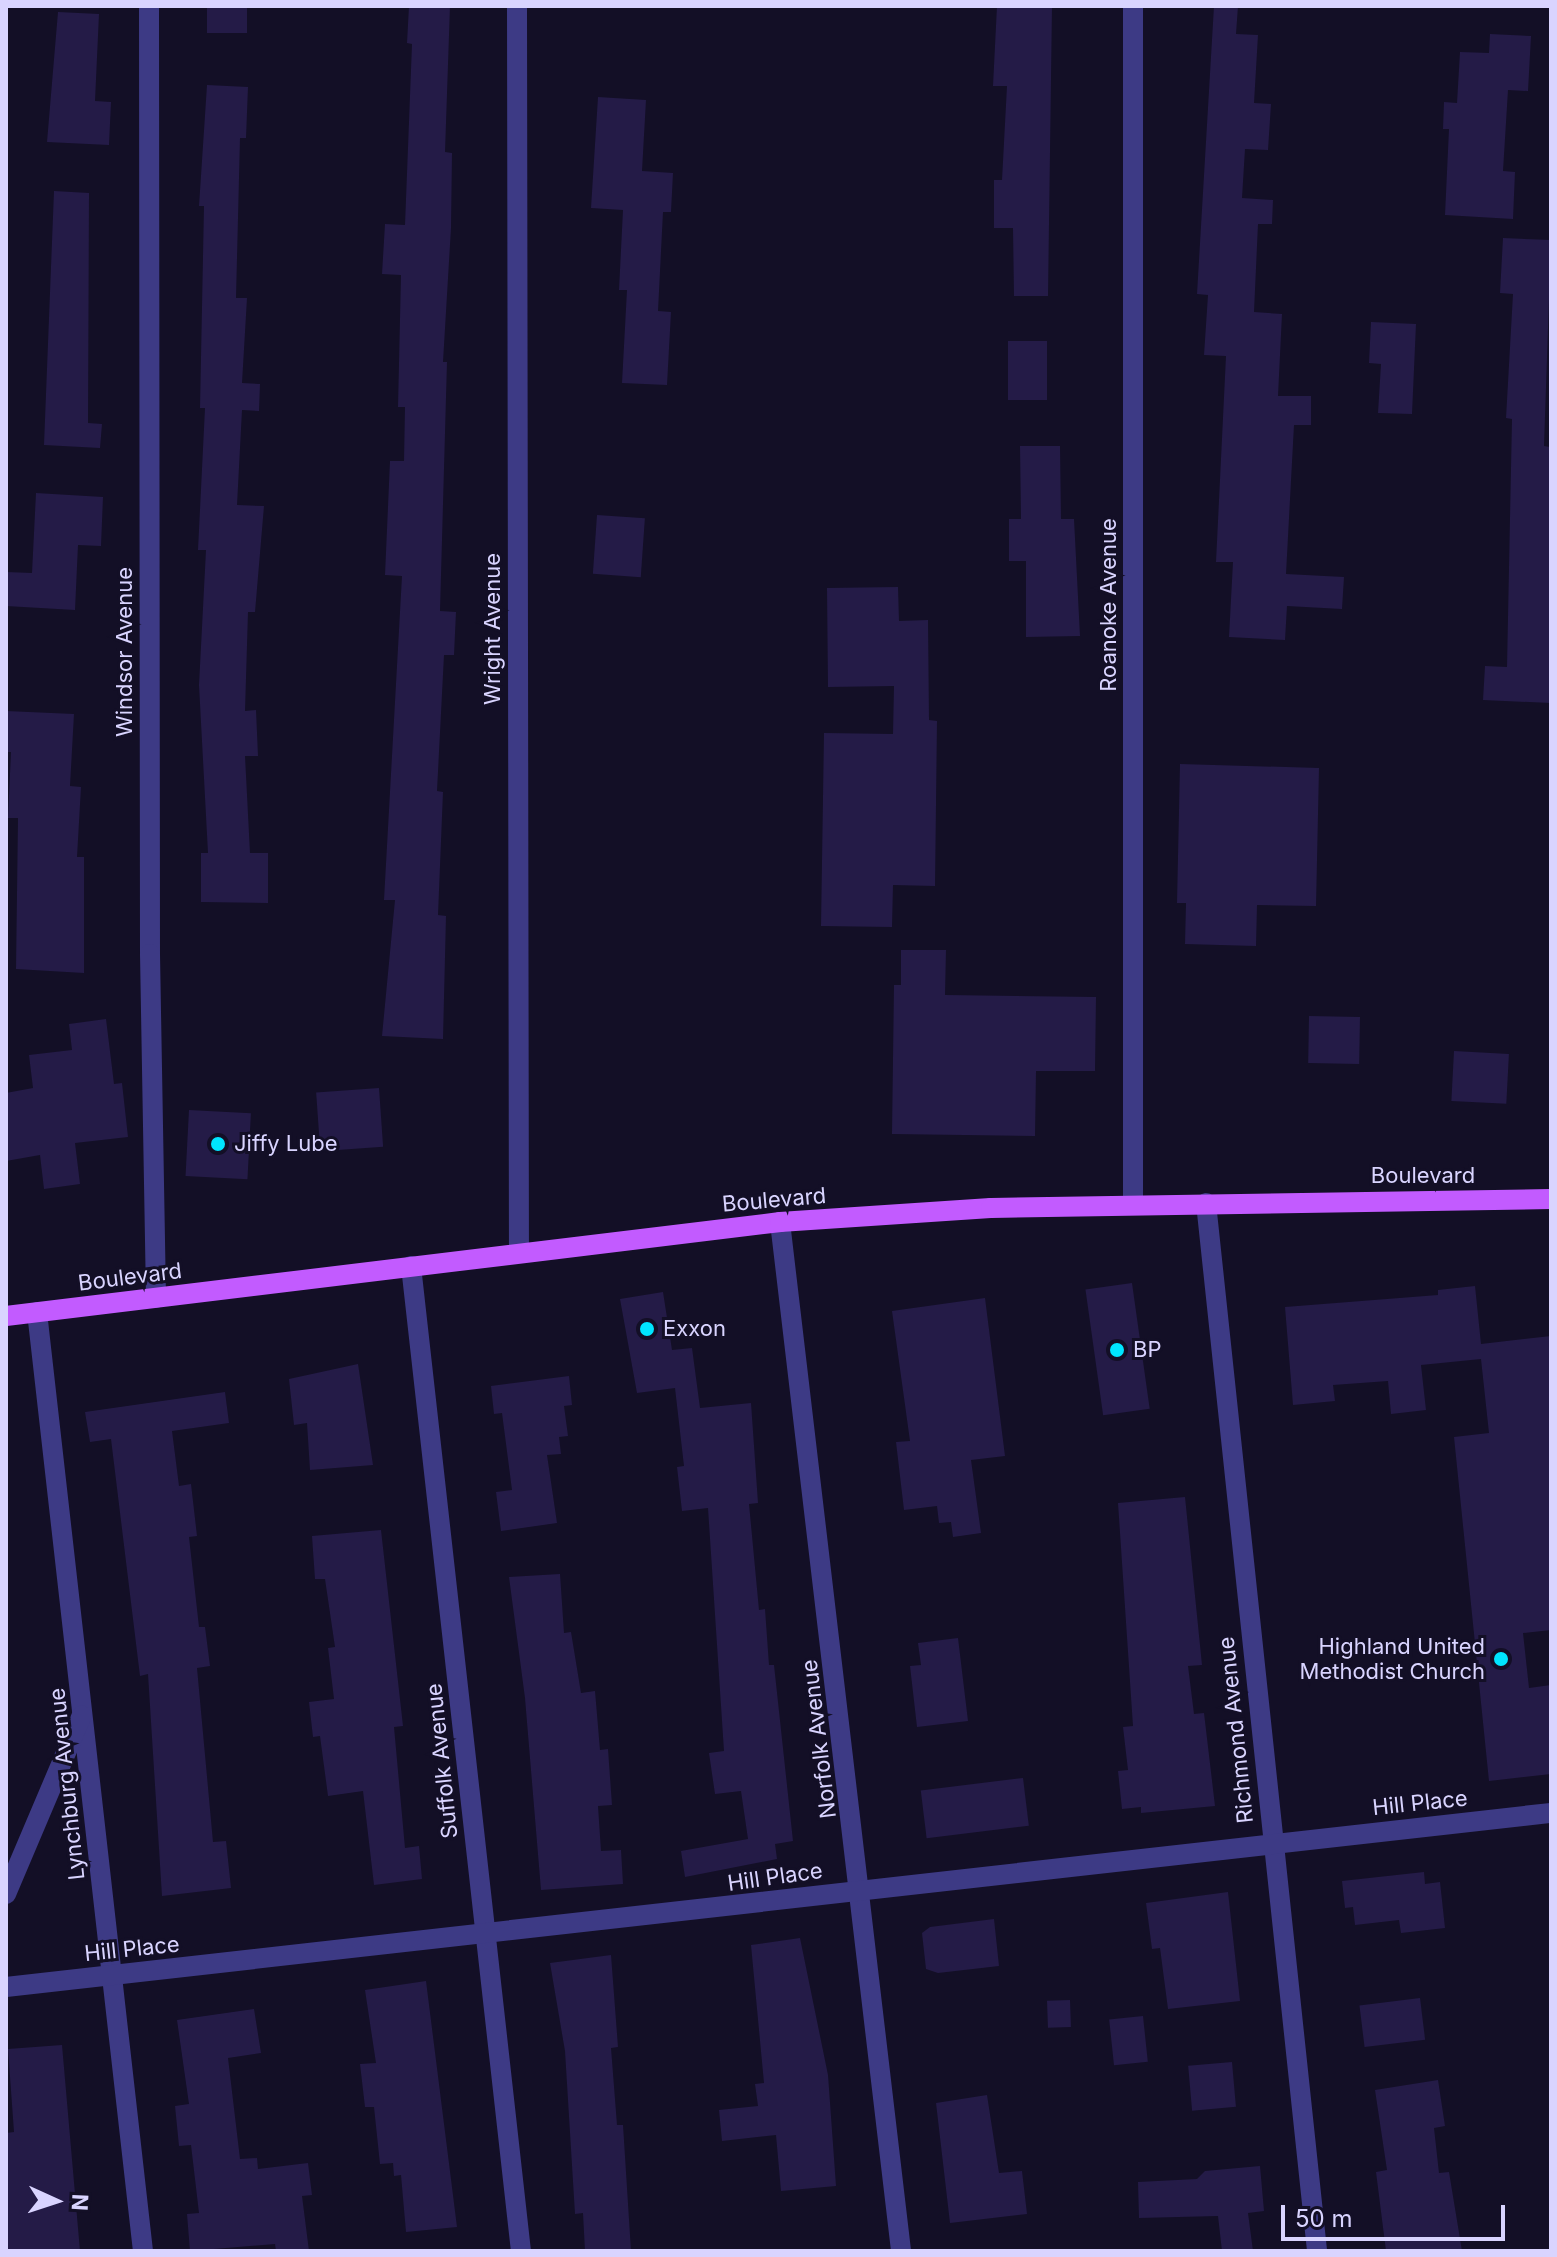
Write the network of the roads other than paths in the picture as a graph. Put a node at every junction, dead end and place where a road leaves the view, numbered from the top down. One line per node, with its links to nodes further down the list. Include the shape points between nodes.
1 (149, 6): 10 (street, Windsor Avenue, via 150,954)
2 (517, 6): 8 (street, Wright Avenue)
3 (1133, 6): 6 (street, Roanoke Avenue)
4 (1551, 1199): 5 (main road, Boulevard)
5 (1206, 1203): 6 (main road, Boulevard); 15 (street, Richmond Avenue)
6 (1133, 1205): 7 (main road, Boulevard)
7 (780, 1222): 8 (main road, Boulevard); 16 (street, Norfolk Avenue)
8 (519, 1252): 9 (main road, Boulevard)
9 (411, 1266): 10 (main road, Boulevard); 18 (street, Suffolk Avenue)
10 (156, 1298): 11 (main road, Boulevard)
11 (37, 1312): 12 (main road, Boulevard); 13 (street, Lynchburg Avenue)
12 (6, 1316)
13 (84, 1712): 17 (street); 19 (street, Lynchburg Avenue)
14 (1551, 1813): 15 (street, Hill Place)
15 (1272, 1844): 16 (street, Hill Place); 24 (street, Richmond Avenue)
16 (860, 1889): 18 (street, Hill Place); 23 (street, Norfolk Avenue)
17 (6, 1894)
18 (485, 1933): 19 (street, Hill Place); 22 (street, Suffolk Avenue)
19 (113, 1975): 20 (street, Hill Place); 21 (street, Lynchburg Avenue)
20 (6, 1987)
21 (143, 2251)
22 (521, 2251)
23 (901, 2251)
24 (1317, 2251)

